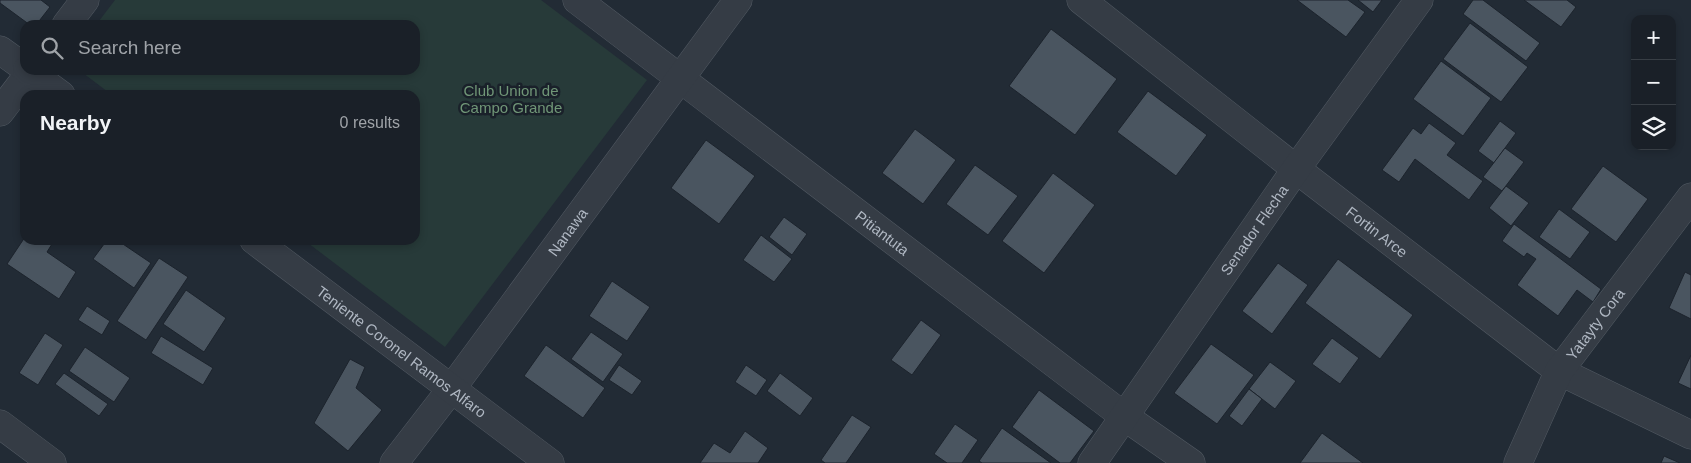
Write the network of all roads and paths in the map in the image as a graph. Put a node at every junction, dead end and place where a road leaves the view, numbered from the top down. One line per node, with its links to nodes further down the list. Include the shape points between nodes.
1 (85, 0): 6 (street)
2 (577, 0): 11 (street, Pitiantuta)
3 (738, 0): 11 (street, Nanawa)
4 (1081, 0): 14 (street, Fortin Arce)
5 (1419, 0): 14 (street, Senador Flecha)
6 (70, 20)
7 (0, 50): 8 (street)
8 (20, 64)
9 (26, 75): 13 (street)
10 (35, 75): 12 (street)
11 (680, 78): 18 (street, Nanawa); 19 (street, Pitiantuta)
12 (55, 90)
13 (0, 112)
14 (1296, 169): 17 (street, Fortin Arce); 19 (street, Senador Flecha)
15 (1691, 197): 17 (street, Yatayty Cora)
16 (261, 245): 18 (street, Teniente Coronel Ramos Alfaro)
17 (1559, 371): 21 (street, Fortin Arce); 27 (street, Yatayty Cora)
18 (452, 388): 23 (street, Nanawa); 24 (street, Teniente Coronel Ramos Alfaro)
19 (1125, 418): 25 (street, Senador Flecha); 26 (street, Pitiantuta)
20 (0, 424): 22 (street)
21 (1691, 435)
22 (52, 463)
23 (394, 463)
24 (550, 463)
25 (1092, 463)
26 (1191, 463)
27 (1518, 463)

